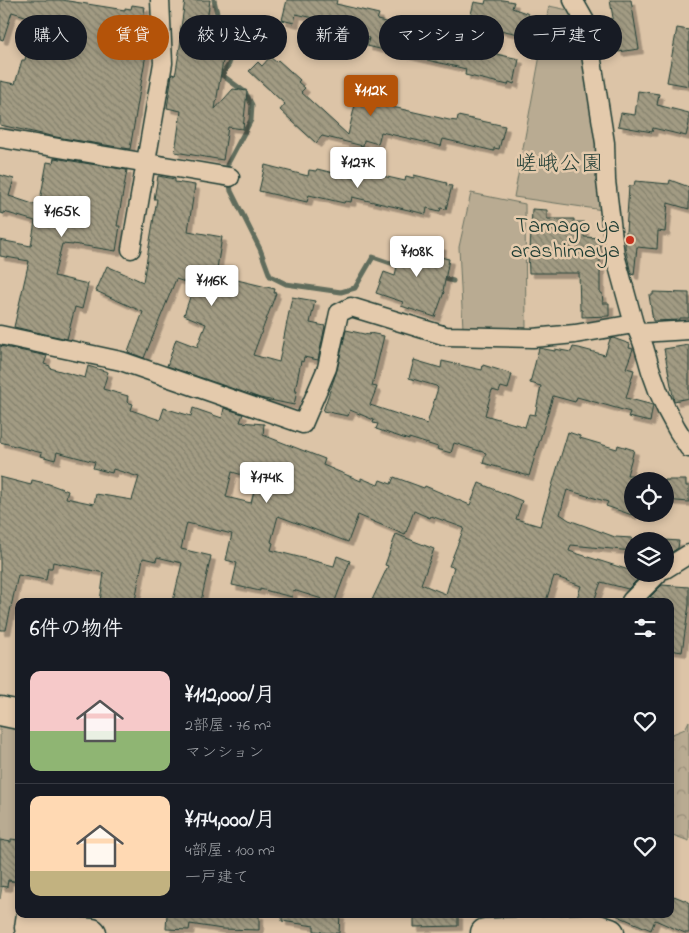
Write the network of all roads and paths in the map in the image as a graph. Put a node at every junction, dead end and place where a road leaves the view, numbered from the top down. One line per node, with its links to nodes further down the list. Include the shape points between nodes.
1 (160, 0): 4 (street, via 162,63)
2 (573, 0): 7 (street, via 586,23 605,143 615,255)
3 (0, 138): 4 (street)
4 (145, 162): 5 (street); 6 (street)
5 (230, 177)
6 (132, 249)
7 (637, 328): 8 (street); 9 (street, via 533,338 446,336 351,307 339,313 327,368 303,424 121,361); 10 (street, via 662,400)
8 (689, 330)
9 (0, 336)
10 (689, 448)
11 (689, 554): 12 (street)
12 (674, 563)
13 (650, 582): 14 (street)
14 (634, 598)
15 (0, 711): 16 (main road)
16 (15, 713)
17 (26, 925): 19 (main road)
18 (596, 925): 20 (main road)
19 (92, 933)
20 (485, 933)

